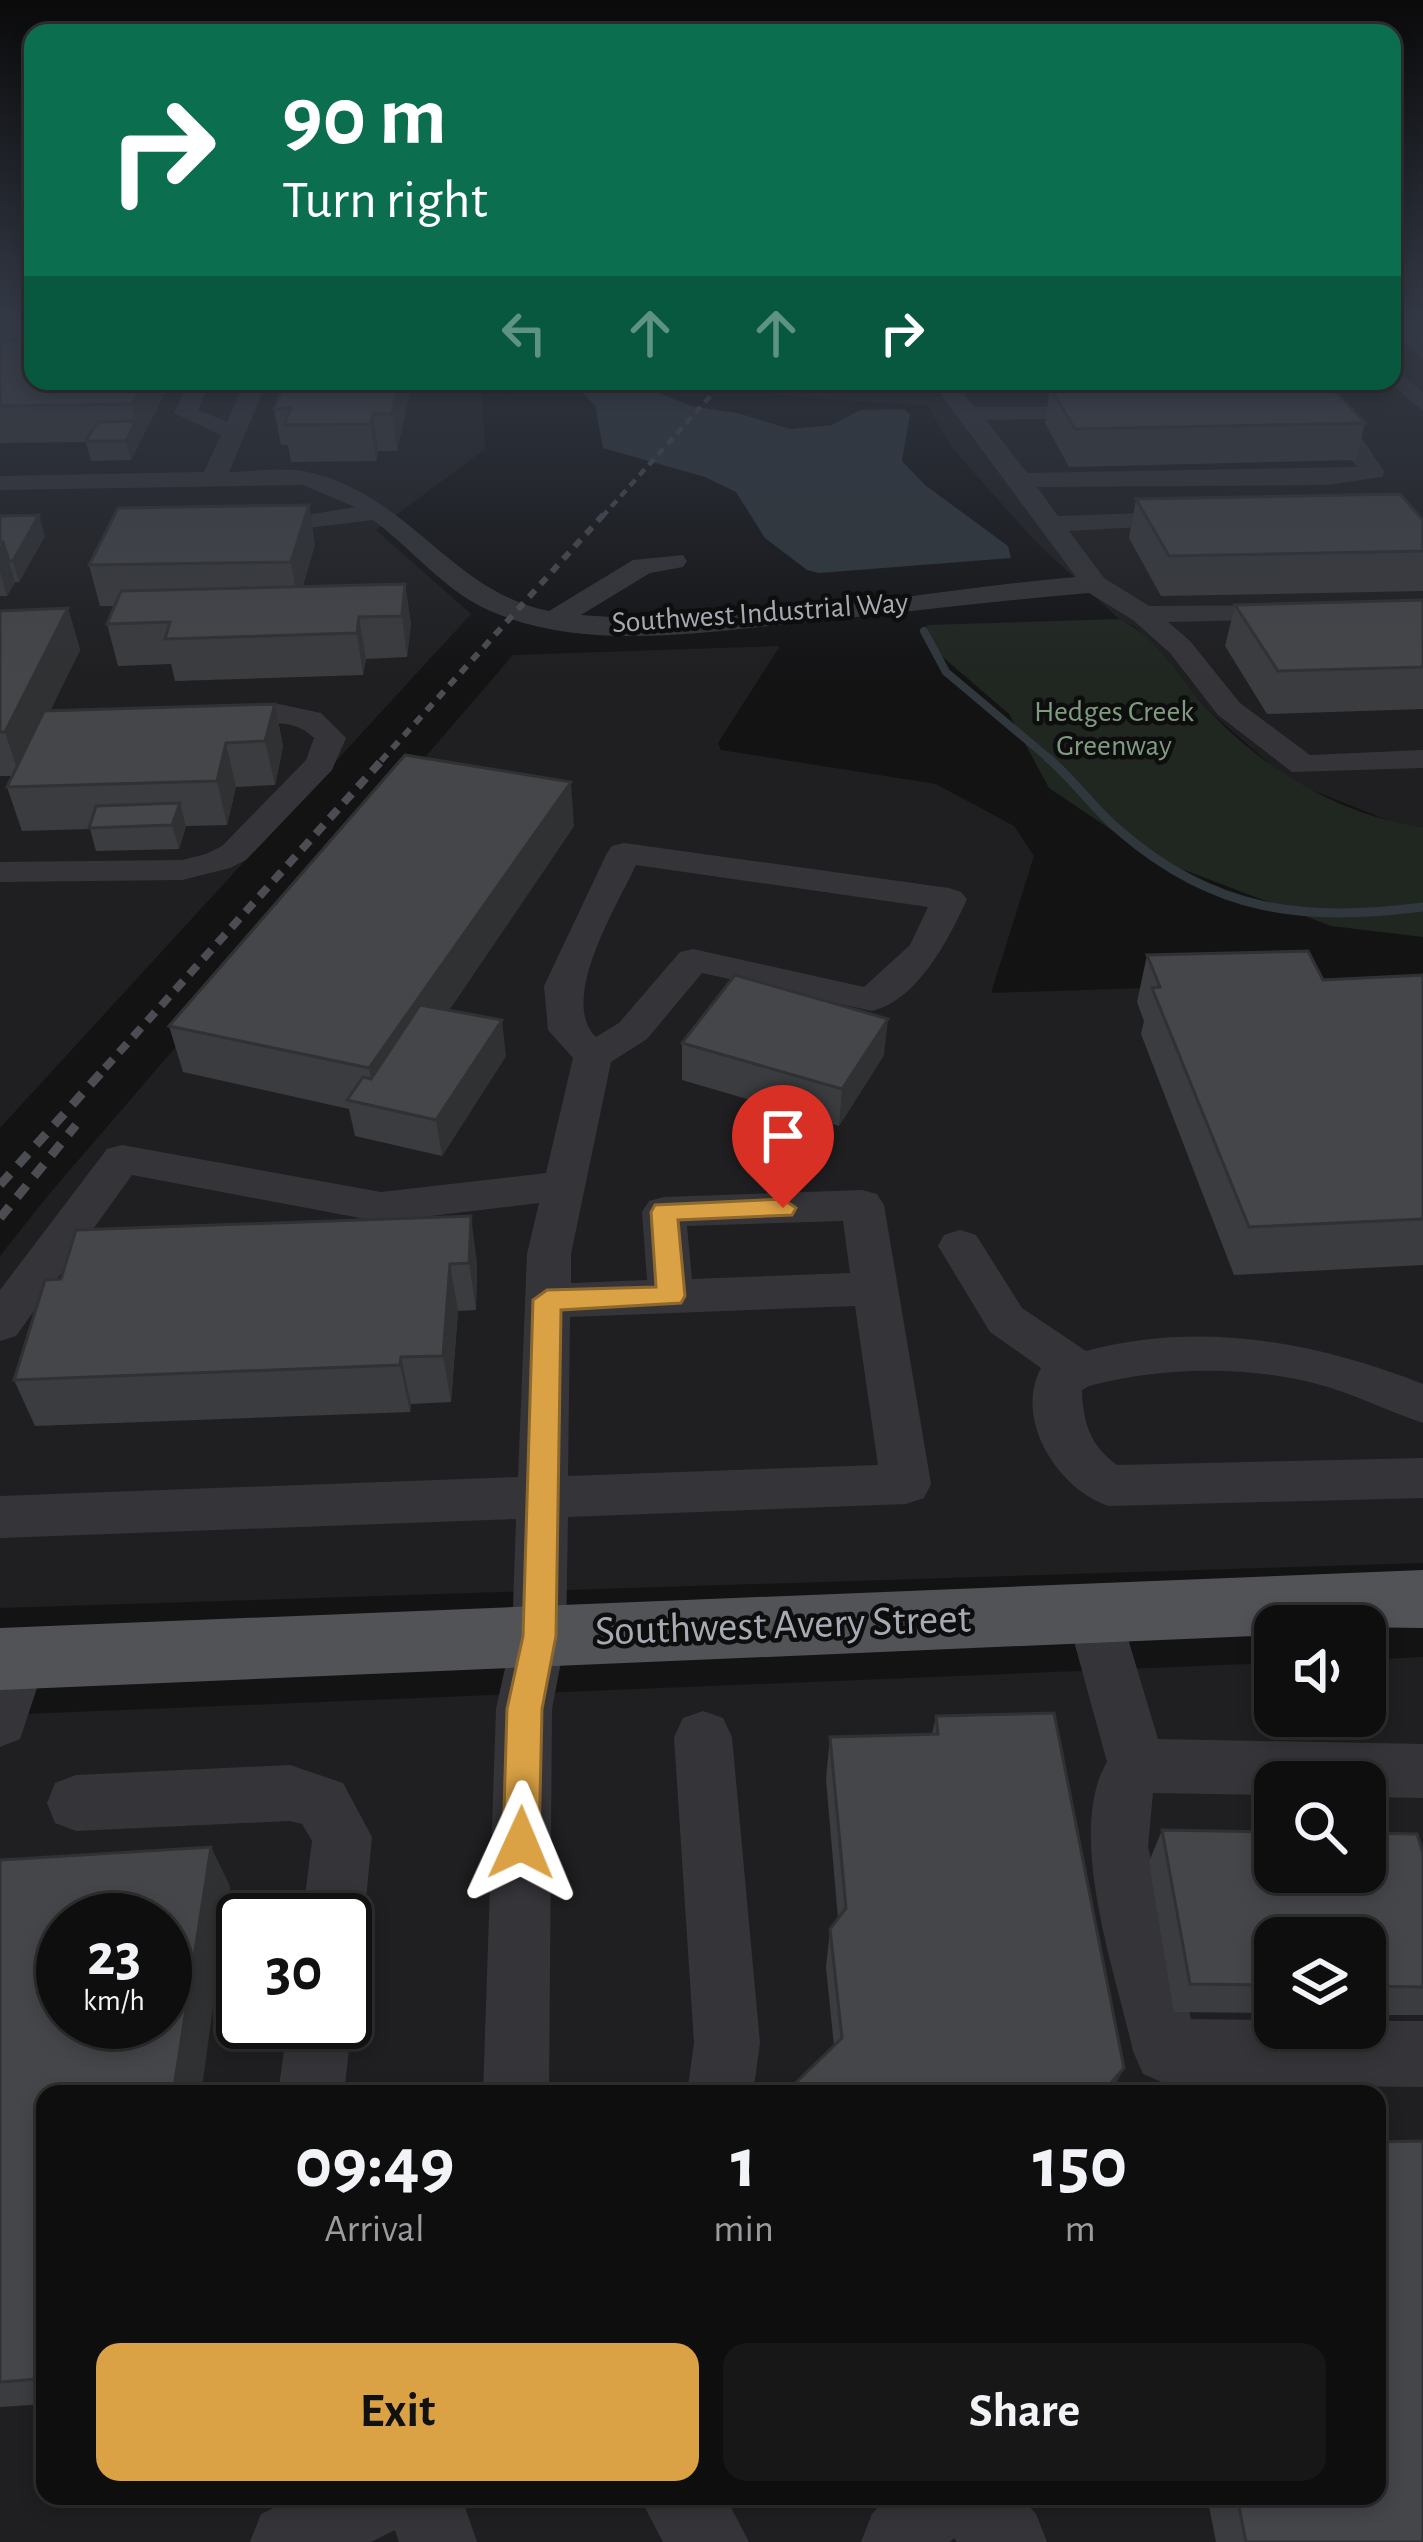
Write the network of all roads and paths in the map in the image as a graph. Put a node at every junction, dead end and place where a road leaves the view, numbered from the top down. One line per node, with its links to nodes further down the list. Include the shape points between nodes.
1 (230, 439): 5 (street)
2 (988, 439): 6 (street)
3 (1342, 439): 6 (street, via 1373,472 1327,487)
4 (0, 469): 7 (street, via 55,467)
5 (214, 478): 7 (street, Southwest Industrial Way, via 147,489); 9 (street, Southwest Industrial Way, via 305,478)
6 (1020, 480): 11 (street)
7 (46, 482): 8 (street, Southwest Industrial Way)
8 (0, 483)
9 (381, 511): 12 (street); 17 (street, Southwest Industrial Way, via 497,603)
10 (1222, 515): 11 (street)
11 (1051, 524): 14 (street)
12 (223, 534)
13 (674, 561): 17 (street, via 641,566)
14 (1094, 584): 16 (street); 17 (street, Southwest Industrial Way, via 702,623)
15 (1312, 610): 16 (street)
16 (1144, 614): 19 (street, via 1229,709 1303,765)
17 (554, 620)
18 (188, 717): 20 (street, via 309,718 325,727 328,752 218,861 182,869)
19 (1423, 758)
20 (0, 872)
21 (593, 1056): 21 (street, via 633,1031 693,960 872,1000 926,950 949,899 624,854 563,986 567,1030); 22 (street)
22 (566, 1185): 26 (street); 27 (street, via 381,1207 122,1159)
23 (960, 1246): 28 (street, via 1006,1320)
24 (876, 1289): 25 (street); 25 (street, via 862,1205 664,1212); 31 (street, via 906,1484)
25 (671, 1296): 26 (street)
26 (547, 1300): 31 (street)
27 (0, 1324)
28 (1075, 1368): 29 (street, via 1272,1357); 30 (street, via 1058,1381 1060,1424 1074,1456 1109,1486)
29 (1423, 1404)
30 (1423, 1478)
31 (543, 1496): 32 (street); 35 (street)
32 (0, 1517)
33 (1423, 1599): 34 (main road, Southwest Avery Street)
34 (1093, 1612): 35 (main road, Southwest Avery Street); 38 (street)
35 (539, 1636): 36 (main road, Southwest Avery Street); 45 (street, via 524,1709)
36 (6, 1679)
37 (703, 1737): 46 (street, via 727,2043)
38 (1137, 1766): 39 (street); 43 (street, via 1121,1793 1118,1847 1166,2051)
39 (1423, 1772)
40 (76, 1803): 41 (street, via 290,1793 322,1803 342,1837)
41 (336, 1893)
42 (317, 2049): 44 (street)
43 (1423, 2054)
44 (312, 2085)
45 (516, 2085)
46 (714, 2085)
47 (362, 2505): 52 (street)
48 (425, 2505): 53 (street)
49 (684, 2505): 54 (street)
50 (931, 2505): 55 (street)
51 (977, 2505): 56 (street)
52 (289, 2542)
53 (438, 2542)
54 (710, 2542)
55 (900, 2542)
56 (1008, 2542)

